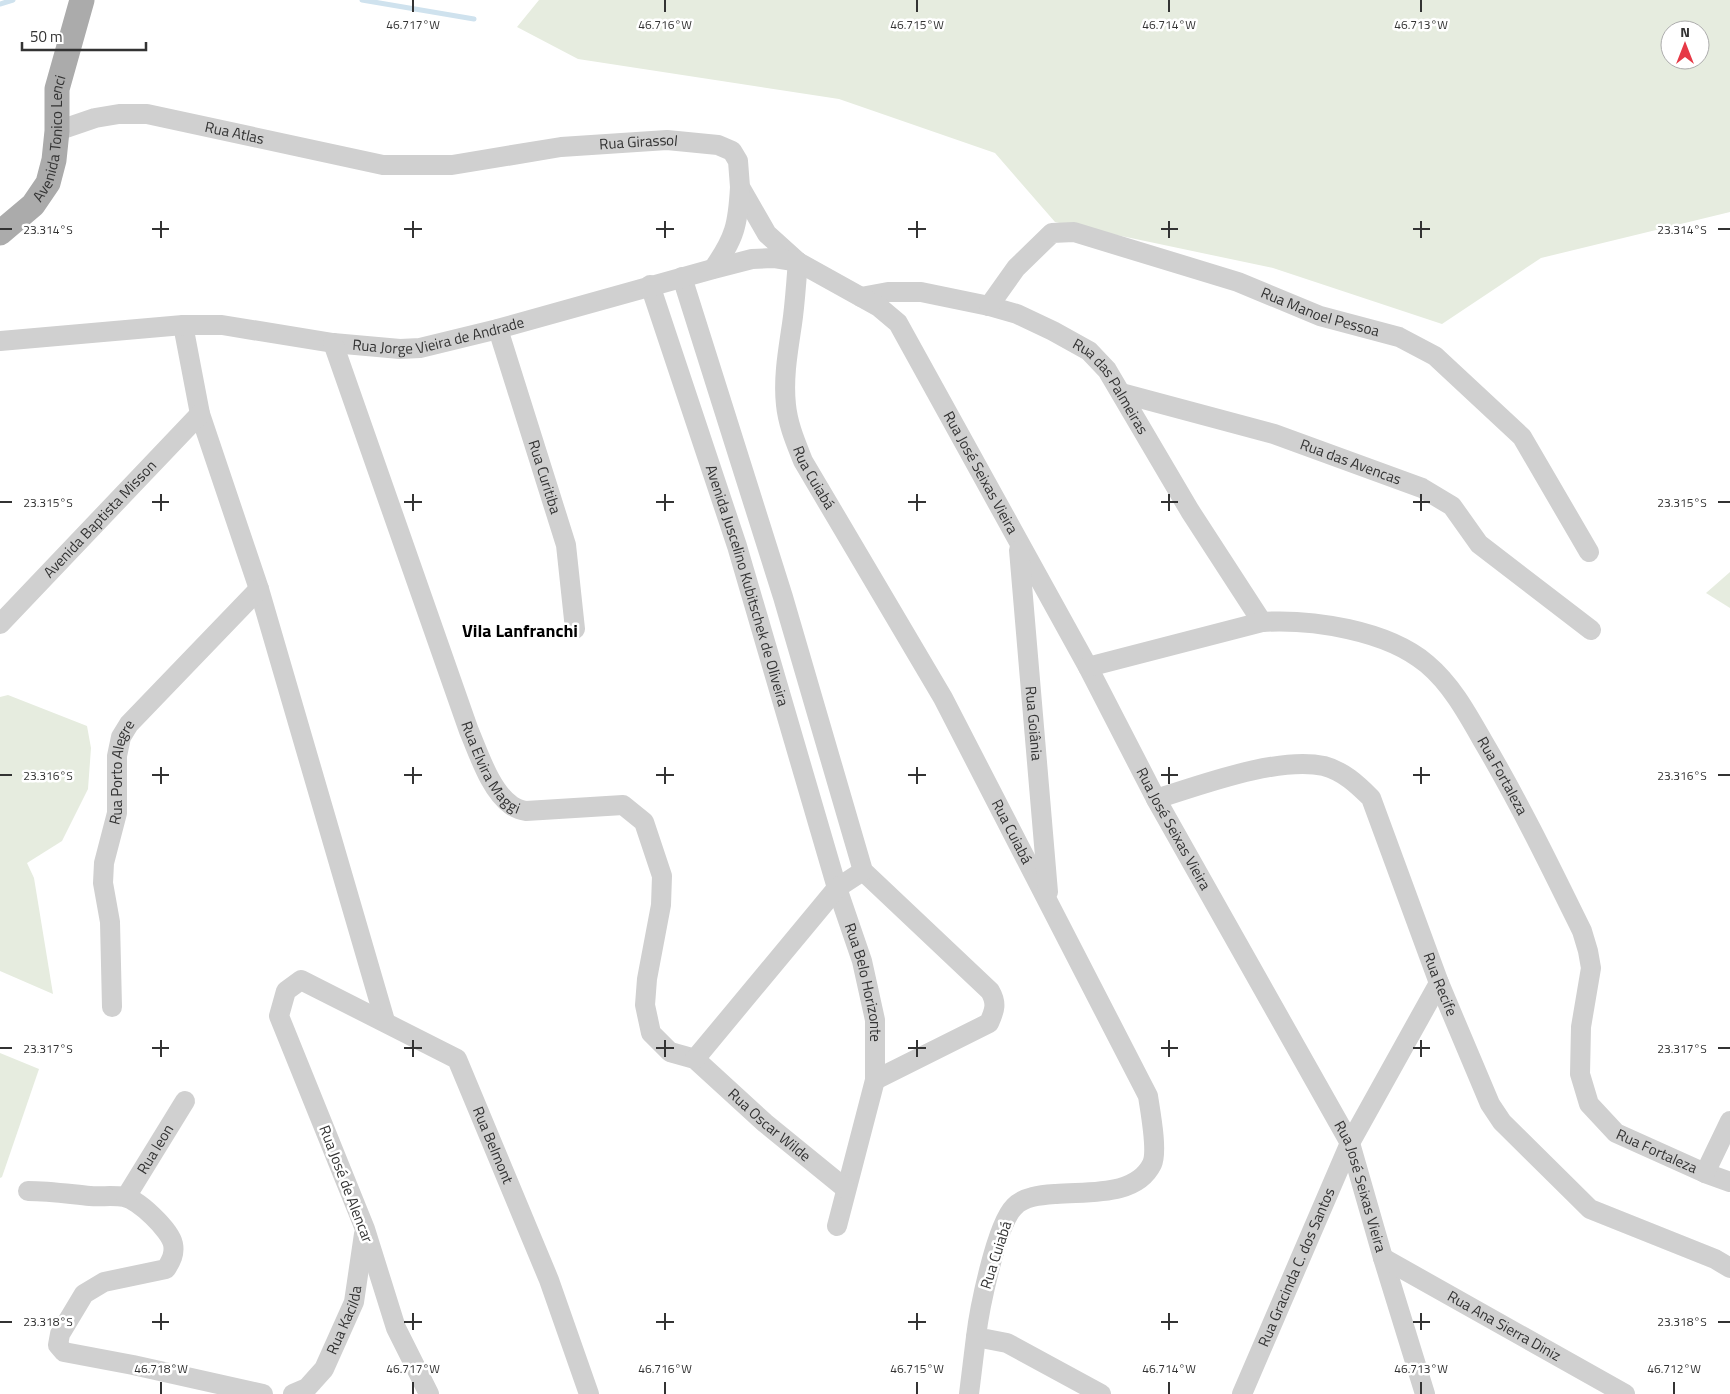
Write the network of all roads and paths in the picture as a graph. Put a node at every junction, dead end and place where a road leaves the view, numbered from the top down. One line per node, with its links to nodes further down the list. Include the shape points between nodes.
1 (82, 0): 2 (main road, Avenida Tonico Lenci, via 57,89)
2 (57, 130): 3 (street, Rua Atlas, via 95,118 147,114 383,165); 5 (main road, Avenida Tonico Lenci, via 48,183 33,205)
3 (413, 166): 4 (street, Rua Girassol, via 452,165 560,148 687,141 718,145 732,151 738,161)
4 (740, 187): 6 (street, Rua Girassol, via 767,234); 7 (street, via 739,213 733,235)
5 (0, 233)
6 (798, 262): 7 (street, Rua Jorge Vieira de Andrade, via 752,259); 10 (street, Rua Jorge Vieira de Andrade); 31 (street, Rua Cuiabá, via 785,381 792,433 818,488 943,698)
7 (713, 269): 8 (street, Rua Jorge Vieira de Andrade)
8 (682, 277): 9 (street, Rua Jorge Vieira de Andrade); 18 (street, Avenida Juscelino Kubitschek de Oliveira)
9 (650, 285): 13 (street, Rua Jorge Vieira de Andrade); 20 (street, Avenida Juscelino Kubitschek de Oliveira)
10 (861, 296): 11 (street, Rua das Palmeiras, via 921,292); 19 (street, Rua José Seixas Vieira, via 898,323)
11 (989, 306): 16 (street, Rua das Palmeiras, via 1017,314 1088,351 1108,370); 21 (street, Rua Manoel Pessoa, via 1016,268 1052,233 1074,232 1238,282 1320,316 1399,337 1435,356 1522,437)
12 (183, 325): 14 (street, Rua Jorge Vieira de Andrade); 15 (street, Rua Jorge Vieira de Andrade, via 222,325); 17 (street)
13 (498, 329): 15 (street, Rua Jorge Vieira de Andrade, via 420,348); 25 (street, Rua Curitiba, via 566,545)
14 (0, 341)
15 (333, 343): 36 (street, Rua Elvira Maggi, via 469,731 499,794 512,807 526,812 623,805 644,822 662,876 661,905 644,1005 648,1024 651,1033 670,1052)
16 (1121, 394): 23 (street, Rua das Palmeiras, via 1190,511); 26 (street, Rua das Avencas, via 1274,434 1422,488 1452,506 1479,544)
17 (200, 414): 22 (street); 24 (street, Avenida Baptista Misson)
18 (764, 535): 20 (street); 29 (street, Avenida Juscelino Kubitschek de Oliveira)
19 (1018, 543): 27 (street, Rua José Seixas Vieira); 31 (street, Rua Goiânia)
20 (737, 546): 30 (street, Avenida Juscelino Kubitschek de Oliveira)
21 (1589, 552)
22 (259, 589): 34 (street, Rua Porto Alegre, via 129,724 120,738 117,813 104,863 103,883 110,922); 35 (street)
23 (1262, 622): 27 (street, Rua Fortaleza); 41 (street, Rua Fortaleza, via 1289,620 1371,635 1406,649 1427,664 1454,695 1514,794 1582,931 1591,968 1581,1027 1580,1074 1589,1104 1616,1133)
24 (0, 624)
25 (575, 628)
26 (1591, 630)
27 (1088, 667): 28 (street, Rua José Seixas Vieira)
28 (1156, 799): 33 (street, Rua Recife, via 1260,769 1296,764 1324,766 1350,778 1371,798); 40 (street, Rua José Seixas Vieira)
29 (863, 871): 30 (street); 37 (street, via 990,991 996,1001 990,1023)
30 (837, 888): 36 (street); 37 (street, Rua Belo Horizonte, via 862,961 875,1020)
31 (1049, 902): 50 (street, Rua Cuiabá, via 1148,1096 1154,1130 1153,1162 1140,1180 1116,1189 1034,1195 1014,1207 1002,1228 979,1309)
32 (301, 980): 35 (street, Rua Belmont); 47 (street, Rua José de Alencar, via 286,991 279,1016)
33 (1438, 983): 40 (street, Rua Gracinda C. dos Santos); 49 (street, Rua Recife, via 1490,1104 1502,1122 1590,1209)
34 (112, 1007)
35 (384, 1021): 54 (street, Rua Belmont, via 457,1059 549,1280)
36 (695, 1059): 43 (street, Rua Oscar Wilde, via 765,1123)
37 (875, 1080): 43 (street, Rua Belo Horizonte)
38 (185, 1101): 45 (street, Rua leon)
39 (1730, 1121): 41 (street, Rua Fortaleza)
40 (1350, 1143): 48 (street, Rua José Seixas Vieira); 57 (street, Rua Gracinda C. dos Santos)
41 (1705, 1173): 42 (street, Rua Fortaleza)
42 (1730, 1182)
43 (846, 1189): 46 (street, Rua Belo Horizonte)
44 (28, 1191): 45 (street)
45 (126, 1197): 51 (street, via 143,1207 165,1230 173,1243 173,1256 166,1269 104,1282 84,1294 60,1334 58,1345 64,1352)
46 (837, 1226)
47 (365, 1230): 52 (street, Rua Kacilda, via 354,1302 324,1369 307,1388); 53 (street, Rua José de Alencar, via 396,1328)
48 (1383, 1258): 58 (street, Rua José Seixas Vieira); 59 (street, Rua Ana Sierra Diniz)
49 (1730, 1268)
50 (976, 1337): 55 (street); 56 (street, via 1007,1343)
51 (263, 1394)
52 (293, 1394)
53 (429, 1394)
54 (589, 1394)
55 (969, 1394)
56 (1101, 1394)
57 (1242, 1394)
58 (1425, 1394)
59 (1624, 1394)

